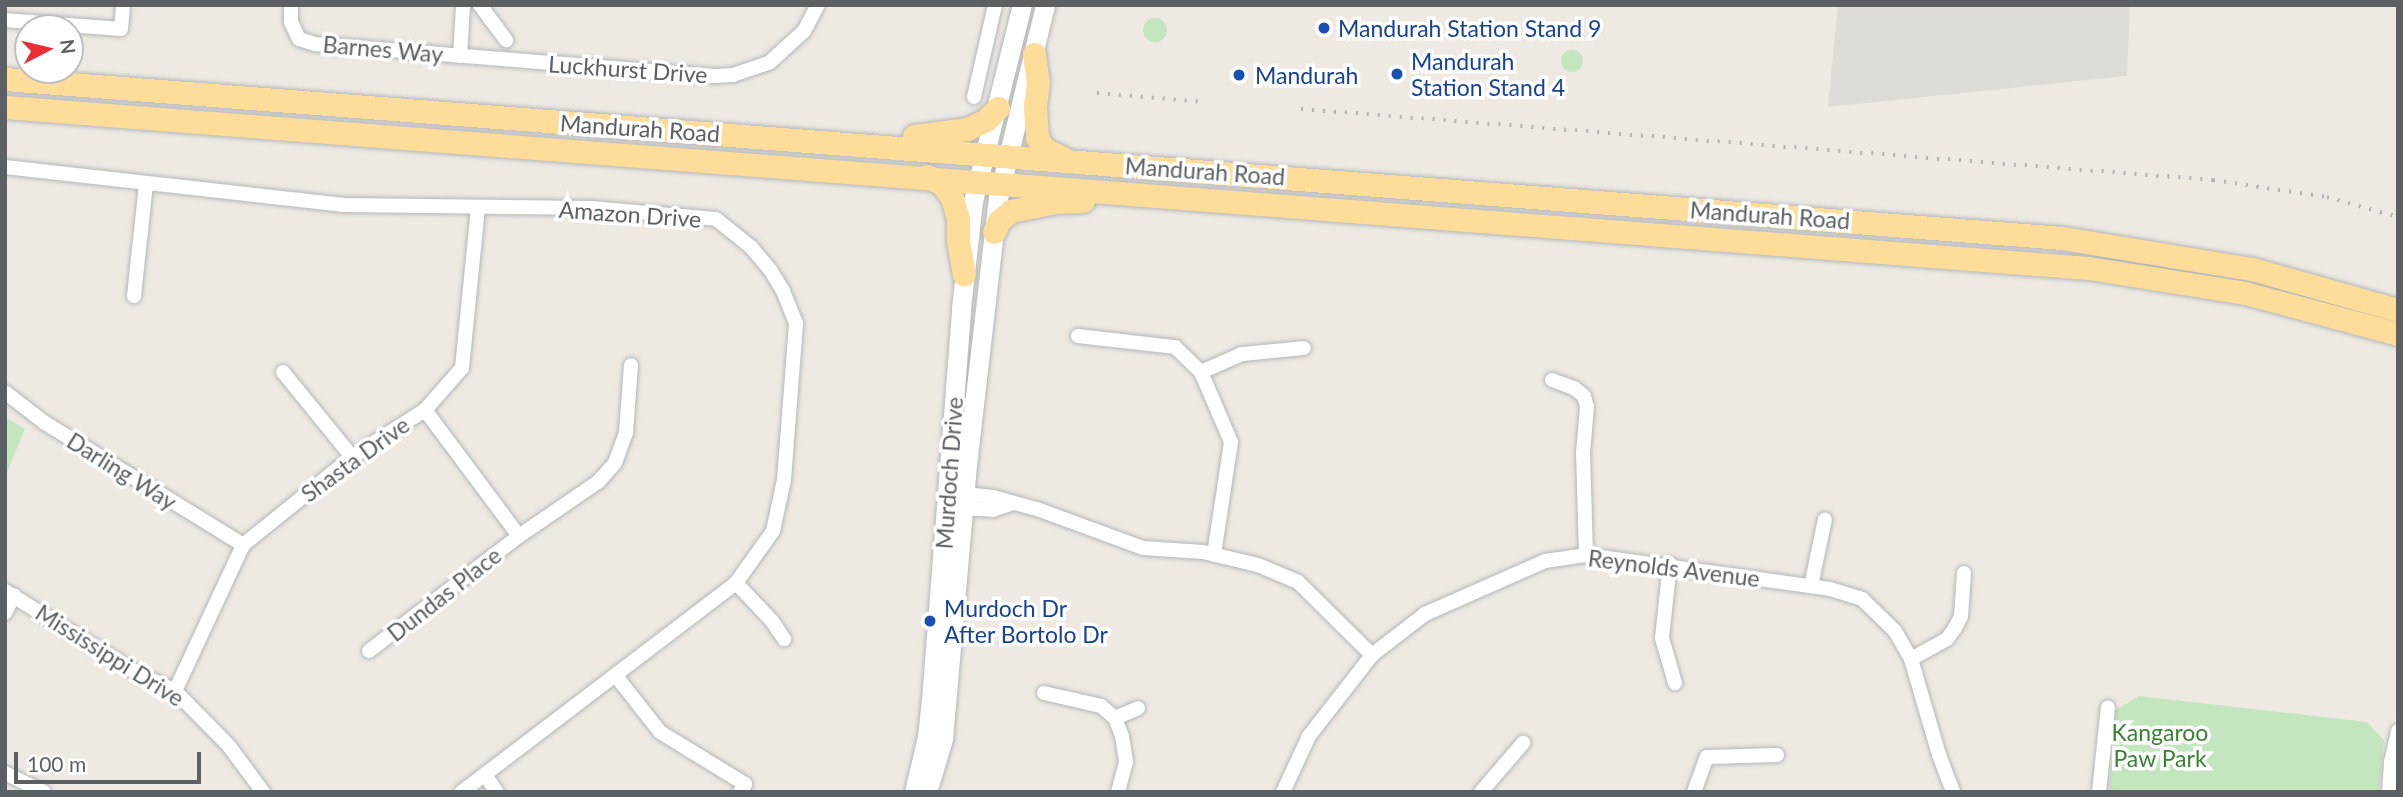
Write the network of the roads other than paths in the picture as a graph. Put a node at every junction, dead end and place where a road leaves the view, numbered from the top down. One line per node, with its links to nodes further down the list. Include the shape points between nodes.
1 (123, 5): 9 (street, via 121,29)
2 (291, 5): 12 (street, Barnes Way, via 291,22 299,39 315,44)
3 (463, 5): 12 (street)
4 (480, 5): 10 (street)
5 (818, 5): 12 (street, Luckhurst Drive, via 804,31 782,54 733,75)
6 (995, 5): 14 (street)
7 (1022, 5): 16 (main road, Murdoch Drive)
8 (1045, 5): 11 (main road, Murdoch Drive)
9 (5, 20)
10 (506, 40)
11 (1034, 54): 19 (main road, Murdoch Drive); 20 (highway, via 1037,137 1050,154)
12 (460, 56)
13 (5, 79): 17 (highway, Mandurah Road)
14 (974, 97)
15 (5, 107): 22 (highway, Mandurah Road)
16 (998, 108): 17 (highway, via 979,125 955,132); 18 (main road, Murdoch Drive)
17 (814, 141): 18 (highway, Mandurah Road)
18 (984, 154): 19 (highway, Mandurah Road); 23 (main road, Murdoch Drive)
19 (1008, 155): 20 (highway, Mandurah Road); 24 (main road, Murdoch Drive)
20 (1074, 160): 31 (highway, Mandurah Road, via 2062,238 2252,269)
21 (5, 167): 25 (street, Amazon Drive)
22 (926, 176): 23 (highway, Mandurah Road); 29 (highway, via 942,184 953,198)
23 (977, 180): 24 (highway, Mandurah Road); 29 (main road, Murdoch Drive)
24 (1002, 182): 26 (highway, Mandurah Road); 28 (main road, Murdoch Drive)
25 (146, 184): 27 (street, Amazon Drive, via 342,205); 30 (street)
26 (1159, 194): 28 (highway, via 1018,209 1004,215); 32 (highway, Mandurah Road, via 2088,268 2245,293)
27 (478, 208): 40 (street, Shasta Drive, via 462,368); 50 (street, Amazon Drive, via 591,208 716,219 751,247 771,271 796,324 784,480 774,531)
28 (994, 232): 42 (main road, Murdoch Drive)
29 (964, 274): 42 (main road, Murdoch Drive)
30 (134, 296)
31 (2398, 310)
32 (2398, 334)
33 (1078, 336): 37 (street, via 1175,347)
34 (1304, 348): 37 (street, via 1242,354)
35 (631, 365): 44 (street, Dundas Place, via 626,433 615,463 598,482)
36 (283, 372): 41 (street)
37 (1201, 372): 46 (street, via 1231,442)
38 (1552, 380): 47 (street, via 1574,388 1584,396 1587,407 1583,453)
39 (5, 391): 45 (street, Darling Way, via 45,423)
40 (425, 410): 41 (street, Shasta Drive); 44 (street, Dundas Place)
41 (352, 457): 45 (street, Shasta Drive)
42 (956, 500): 46 (street, via 993,497 1052,513 1143,548); 75 (main road, Murdoch Drive, via 927,737); 76 (main road, Murdoch Drive, via 943,739)
43 (1825, 519): 51 (street)
44 (519, 536): 55 (street, Dundas Place)
45 (243, 545): 60 (street, Shasta Drive)
46 (1214, 555): 56 (street, via 1258,565 1298,582)
47 (1586, 555): 48 (street, Reynolds Avenue); 56 (street, Reynolds Avenue, via 1545,561 1425,614)
48 (1670, 564): 51 (street, Reynolds Avenue); 59 (street, via 1662,638)
49 (1964, 573): 57 (street, via 1961,616 1955,628 1947,639)
50 (736, 583): 54 (street); 58 (street, Amazon Drive)
51 (1811, 586): 57 (street, Reynolds Avenue, via 1862,599 1895,631)
52 (10, 593): 53 (street); 60 (street, Mississippi Drive, via 139,674)
53 (5, 613)
54 (784, 639)
55 (369, 651)
56 (1372, 656): 78 (street, Reynolds Avenue, via 1309,736)
57 (1911, 659): 81 (street, Reynolds Avenue)
58 (617, 676): 69 (street, Amazon Drive); 74 (street, via 660,732 745,784)
59 (1675, 683)
60 (175, 691): 71 (street, Mississippi Drive, via 229,746)
61 (1044, 693): 64 (street, via 1101,706)
62 (2108, 707): 82 (street)
63 (1138, 708): 64 (street)
64 (1115, 718): 77 (street, via 1126,762)
65 (2398, 732): 83 (street)
66 (1523, 743): 79 (street)
67 (1777, 755): 80 (street, via 1707,757)
68 (5, 773): 70 (street)
69 (485, 775): 72 (street, Amazon Drive); 73 (street)
70 (44, 792)
71 (263, 792)
72 (462, 792)
73 (497, 792)
74 (740, 792)
75 (914, 792)
76 (927, 792)
77 (1118, 792)
78 (1283, 792)
79 (1481, 792)
80 (1694, 792)
81 (1953, 792)
82 (2099, 792)
83 (2389, 792)

